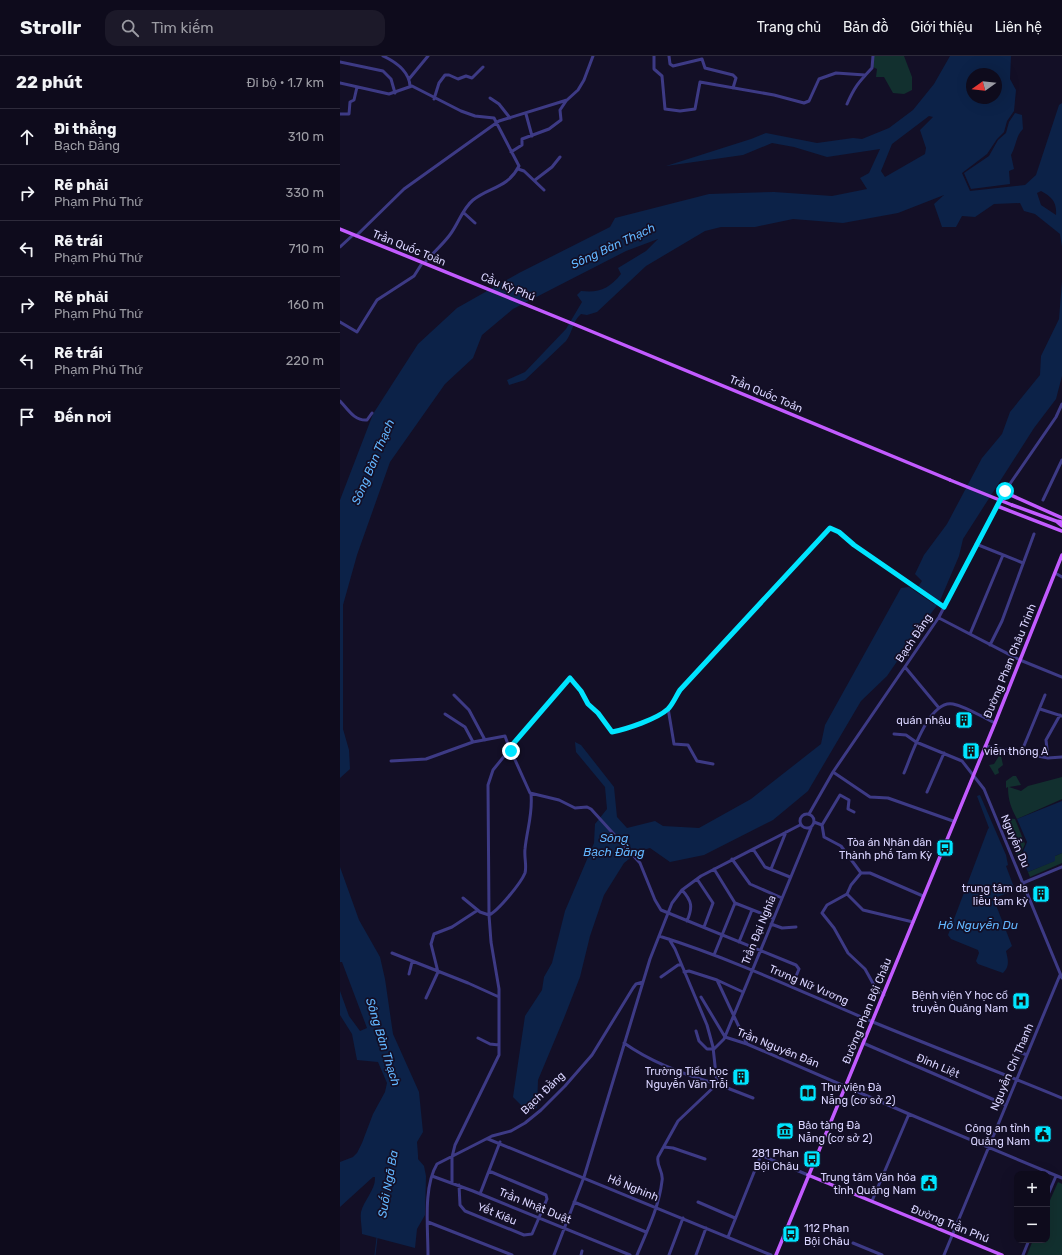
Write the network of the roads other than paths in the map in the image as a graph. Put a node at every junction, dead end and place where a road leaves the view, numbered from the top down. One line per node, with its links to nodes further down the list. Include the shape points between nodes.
1 (383, 56): 11 (street, via 395,62)
2 (428, 56): 11 (street)
3 (593, 56): 19 (street, via 578,90)
4 (654, 56): 15 (street, via 654,69 662,76 665,110 695,109 700,82)
5 (669, 56): 7 (street, via 670,64 673,66)
6 (873, 56): 10 (street, via 872,68)
7 (702, 58): 15 (street, via 705,68 735,75)
8 (340, 62): 16 (street, via 383,71 391,79)
9 (483, 68): 18 (street, via 472,78 466,76 458,79 445,75 439,83)
10 (865, 75): 15 (street, via 836,73 819,79 809,101 804,104 774,95); 20 (street, via 853,89)
11 (409, 79): 13 (street)
12 (340, 83): 14 (street)
13 (410, 86): 16 (street); 18 (street, via 415,86)
14 (357, 87): 16 (street); 21 (street, via 354,100 350,102 349,114)
15 (733, 88)
16 (395, 93)
17 (490, 98): 23 (street, via 501,106)
18 (434, 99): 24 (street, via 476,116 494,118)
19 (566, 101): 22 (street); 25 (street, via 560,110 561,120)
20 (848, 104)
21 (340, 114)
22 (526, 114): 23 (street); 25 (street)
23 (510, 118): 24 (street)
24 (497, 123): 26 (street); 34 (street, via 404,189)
25 (532, 136): 26 (street, via 522,139 522,145)
26 (511, 152): 28 (street, via 519,166)
27 (560, 157): 29 (street)
28 (518, 169): 29 (street); 31 (street, via 508,181 473,200)
29 (535, 180): 30 (street)
30 (544, 190)
31 (464, 213): 32 (street); 36 (street, via 449,236)
32 (475, 223)
33 (340, 230): 34 (main road, Trần Quốc Toản)
34 (355, 236): 35 (street); 38 (main road, Trần Quốc Toản)
35 (340, 247)
36 (426, 261)
37 (421, 265): 39 (street, via 414,276 377,300 357,332)
38 (471, 282): 40 (main road, Cầu Kỳ Phú)
39 (340, 322)
40 (569, 322): 49 (main road, Trần Quốc Toản, bridge, via 950,480)
41 (340, 402): 43 (street, via 360,419 367,420)
42 (1062, 404): 45 (street, Bạch Đằng, via 1056,417)
43 (372, 413)
44 (1062, 460): 46 (street)
45 (1004, 492): 47 (street, Bạch Đằng); 48 (main road)
46 (1043, 500)
47 (997, 506): 52 (main road); 54 (street, Bạch Đằng)
48 (1062, 518)
49 (1056, 521): 50 (main road); 51 (main road)
50 (1062, 522)
51 (1062, 526)
52 (1062, 531)
53 (1034, 534): 57 (street)
54 (976, 544): 55 (street); 60 (street, Bạch Đằng)
55 (1003, 555): 57 (street); 62 (street)
56 (1062, 555): 58 (main road, Đường Phan Châu Trinh)
57 (1023, 563): 63 (street, via 1002,621)
58 (1054, 573): 59 (street); 64 (main road, Đường Phan Châu Trinh)
59 (1062, 576)
60 (944, 607): 61 (street, Bạch Đằng); 69 (street, via 830,528 680,690)
61 (939, 618): 62 (street); 65 (street, Bạch Đằng)
62 (970, 634): 63 (street)
63 (990, 645): 64 (street)
64 (1020, 660): 66 (street); 74 (main road, Đường Phan Châu Trinh)
65 (904, 667): 70 (street); 87 (street, Bạch Đằng)
66 (1062, 677)
67 (1045, 694): 71 (street)
68 (454, 695): 76 (street, via 468,710)
69 (668, 708): 80 (street, via 654,717 612,732 570,678); 86 (street, via 674,744 688,746 696,761)
70 (939, 708): 74 (street, via 952,704); 78 (street)
71 (1040, 709): 73 (street); 82 (street)
72 (445, 714): 77 (street, via 465,727)
73 (1061, 715): 84 (street, via 1046,740)
74 (995, 723): 79 (main road, Đường Phan Châu Trinh)
75 (894, 734): 78 (street, Nguyễn Du, via 906,735)
76 (486, 740): 77 (street); 80 (street, via 505,736)
77 (473, 742): 85 (street, via 426,759)
78 (916, 742): 81 (street, Nguyễn Du); 88 (street)
79 (985, 746): 82 (street); 89 (main road, Đường Phan Châu Trinh)
80 (510, 749): 91 (street); 118 (street, via 493,770 488,782)
81 (944, 753): 89 (street, Nguyễn Du, via 962,761); 90 (street)
82 (1021, 753): 84 (street)
83 (1062, 757): 84 (street)
84 (1048, 758)
85 (391, 761)
86 (713, 764)
87 (833, 772): 93 (street, Bạch Đằng); 94 (street, via 870,797 888,798)
88 (904, 773)
89 (973, 773): 94 (main road, Đường Phan Bội Châu); 108 (street, Nguyễn Du, via 984,789)
90 (928, 792)
91 (531, 794): 117 (street, via 560,800 575,808 589,808 640,863 659,908); 118 (street, via 532,810 526,835 524,874 496,911)
92 (854, 812): 97 (street, via 848,809 849,800 840,795)
93 (809, 814): 95 (street); 96 (street, via 804,814 800,818)
94 (954, 820): 111 (main road, Đường Phan Bội Châu)
95 (814, 822): 97 (street); 98 (street)
96 (800, 825): 98 (street, via 806,829); 99 (street)
97 (822, 825): 105 (street, via 824,837 841,846)
98 (811, 828): 106 (street, Trần Đại Nghĩa)
99 (786, 832): 100 (street); 104 (street)
100 (753, 849): 101 (street); 104 (street, via 765,867)
101 (732, 859): 103 (street); 113 (street, via 750,884)
102 (1062, 867): 108 (street)
103 (714, 869): 107 (street); 114 (street)
104 (772, 869): 106 (street)
105 (861, 872): 110 (street); 111 (street, via 870,873)
106 (790, 877): 113 (street, Trần Đại Nghĩa)
107 (698, 879): 109 (street); 123 (street, via 712,904)
108 (1023, 883): 138 (street, Nguyễn Du)
109 (682, 890): 117 (street); 120 (street, via 692,905)
110 (847, 894): 121 (street, via 863,910); 144 (street, via 827,905 822,913 848,953 865,969 875,987)
111 (923, 896): 121 (main road, Đường Phan Bội Châu)
112 (463, 898): 115 (street)
113 (782, 898): 119 (street, Trần Đại Nghĩa)
114 (735, 902): 116 (street); 125 (street)
115 (478, 910): 118 (street); 135 (street, via 452,927 434,934 431,944)
116 (752, 910): 119 (street); 128 (street)
117 (668, 913): 120 (street); 126 (street)
118 (489, 915): 145 (street)
119 (773, 918): 122 (street, Trần Đại Nghĩa)
120 (687, 921): 123 (street)
121 (913, 922): 144 (main road, Đường Phan Bội Châu)
122 (771, 924): 124 (street, via 782,928); 129 (street, Trần Đại Nghĩa)
123 (704, 927): 125 (street)
124 (796, 927)
125 (721, 935): 128 (street); 131 (street)
126 (659, 936): 127 (street, Trưng Nữ Vương); 141 (street)
127 (669, 939): 131 (street, Trưng Nữ Vương); 133 (street)
128 (739, 942): 129 (street)
129 (761, 950): 134 (street, Trần Đại Nghĩa); 142 (street, via 799,966)
130 (392, 953): 132 (street)
131 (714, 955): 134 (street, Trưng Nữ Vương)
132 (412, 962): 135 (street); 137 (street)
133 (681, 965): 136 (street); 139 (street)
134 (752, 971): 142 (street, Trưng Nữ Vương); 143 (street, Trần Đại Nghĩa)
135 (438, 972): 145 (street, via 463,980); 147 (street)
136 (684, 972): 140 (street, via 689,971); 157 (street, via 708,1025)
137 (409, 974)
138 (1061, 976): 159 (street, Nguyễn Chí Thanh)
139 (661, 977)
140 (717, 980): 143 (street); 148 (street)
141 (643, 982): 153 (street); 167 (street, Bạch Đằng, via 633,988 592,1055 565,1086 525,1123 511,1131)
142 (792, 986): 149 (street, Trưng Nữ Vương)
143 (743, 992): 148 (street, Trần Đại Nghĩa)
144 (884, 995): 149 (main road, Đường Phan Bội Châu)
145 (499, 997): 156 (street)
146 (702, 997): 152 (street)
147 (426, 998)
148 (735, 1015): 152 (street, Trần Đại Nghĩa); 155 (street)
149 (872, 1022): 154 (main road, Đường Phan Bội Châu); 160 (street, Trưng Nữ Vương)
150 (696, 1031): 157 (street, via 701,1044)
151 (478, 1038): 156 (street)
152 (725, 1038): 155 (street, Trần Nguyên Đán); 157 (street)
153 (624, 1043): 161 (street, via 635,1051 676,1070); 179 (street)
154 (863, 1043): 162 (main road, Đường Phan Bội Châu); 165 (street, Đinh Liệt)
155 (747, 1044): 162 (street, Trần Nguyên Đán)
156 (499, 1045): 173 (street, via 498,1058 455,1144)
157 (713, 1049): 161 (street)
158 (1017, 1051): 159 (street)
159 (1027, 1055): 160 (street, Nguyễn Chí Thanh)
160 (1016, 1079): 164 (street, Trưng Nữ Vương); 165 (street, Nguyễn Chí Thanh)
161 (716, 1084): 163 (street); 169 (street, via 678,1121)
162 (846, 1086): 166 (street, Trần Nguyên Đán); 176 (main road, Đường Phan Bội Châu)
163 (753, 1098)
164 (1062, 1098)
165 (1006, 1105): 170 (street, Nguyễn Chí Thanh)
166 (909, 1114): 170 (street, Trần Nguyên Đán); 185 (street)
167 (488, 1138): 168 (street, Hồ Nghinh); 173 (street, Bạch Đằng)
168 (500, 1142): 175 (street); 179 (street, Hồ Nghinh)
169 (664, 1147): 174 (street); 188 (street, via 658,1161 663,1179)
170 (989, 1148): 178 (street, Trần Nguyên Đán); 196 (street, Nguyễn Chí Thanh)
171 (758, 1154): 172 (street, Đường Trần Phú)
172 (761, 1155): 176 (street, Đường Trần Phú); 191 (street)
173 (452, 1156): 177 (street, Bạch Đằng, via 437,1164); 181 (street)
174 (705, 1159)
175 (489, 1171): 184 (street); 189 (street, via 546,1195)
176 (808, 1175): 185 (main road, Đường Trần Phú); 210 (main road, Đường Phan Bội Châu)
177 (432, 1176): 181 (street, Trần Nhật Duật); 192 (street, Bạch Đằng)
178 (1056, 1176): 180 (street, Trần Nguyên Đán); 183 (street)
179 (584, 1177): 186 (street); 188 (street, Hồ Nghinh)
180 (1062, 1178)
181 (452, 1183): 182 (street, Trần Nhật Duật)
182 (459, 1185): 184 (street, Trần Nhật Duật); 189 (street, Yết Kiêu, via 460,1205 465,1211 526,1236 534,1231)
183 (1050, 1190)
184 (480, 1194): 189 (street, Trần Nhật Duật)
185 (872, 1201): 196 (main road, Đường Trần Phú)
186 (574, 1202): 193 (street); 195 (street)
187 (698, 1202): 191 (street)
188 (657, 1207): 190 (street, Hồ Nghinh); 195 (street)
189 (539, 1218): 193 (street, Trần Nhật Duật)
190 (683, 1218): 194 (street, Hồ Nghinh); 207 (street)
191 (735, 1218): 197 (street)
192 (428, 1222): 201 (street, Bạch Đằng); 202 (street)
193 (564, 1228): 203 (street); 205 (street, Trần Nhật Duật)
194 (706, 1228): 197 (street, Hồ Nghinh); 208 (street)
195 (646, 1232): 206 (street)
196 (952, 1234): 212 (street, Nguyễn Chí Thanh); 213 (main road, Đường Trần Phú)
197 (728, 1236): 209 (street, Hồ Nghinh)
198 (853, 1243): 211 (street)
199 (1028, 1243): 214 (street)
200 (582, 1251): 204 (street)
201 (428, 1255)
202 (512, 1255)
203 (554, 1255)
204 (580, 1255)
205 (630, 1255)
206 (637, 1255)
207 (669, 1255)
208 (696, 1255)
209 (772, 1255)
210 (776, 1255)
211 (882, 1255)
212 (944, 1255)
213 (1002, 1255)
214 (1023, 1255)

